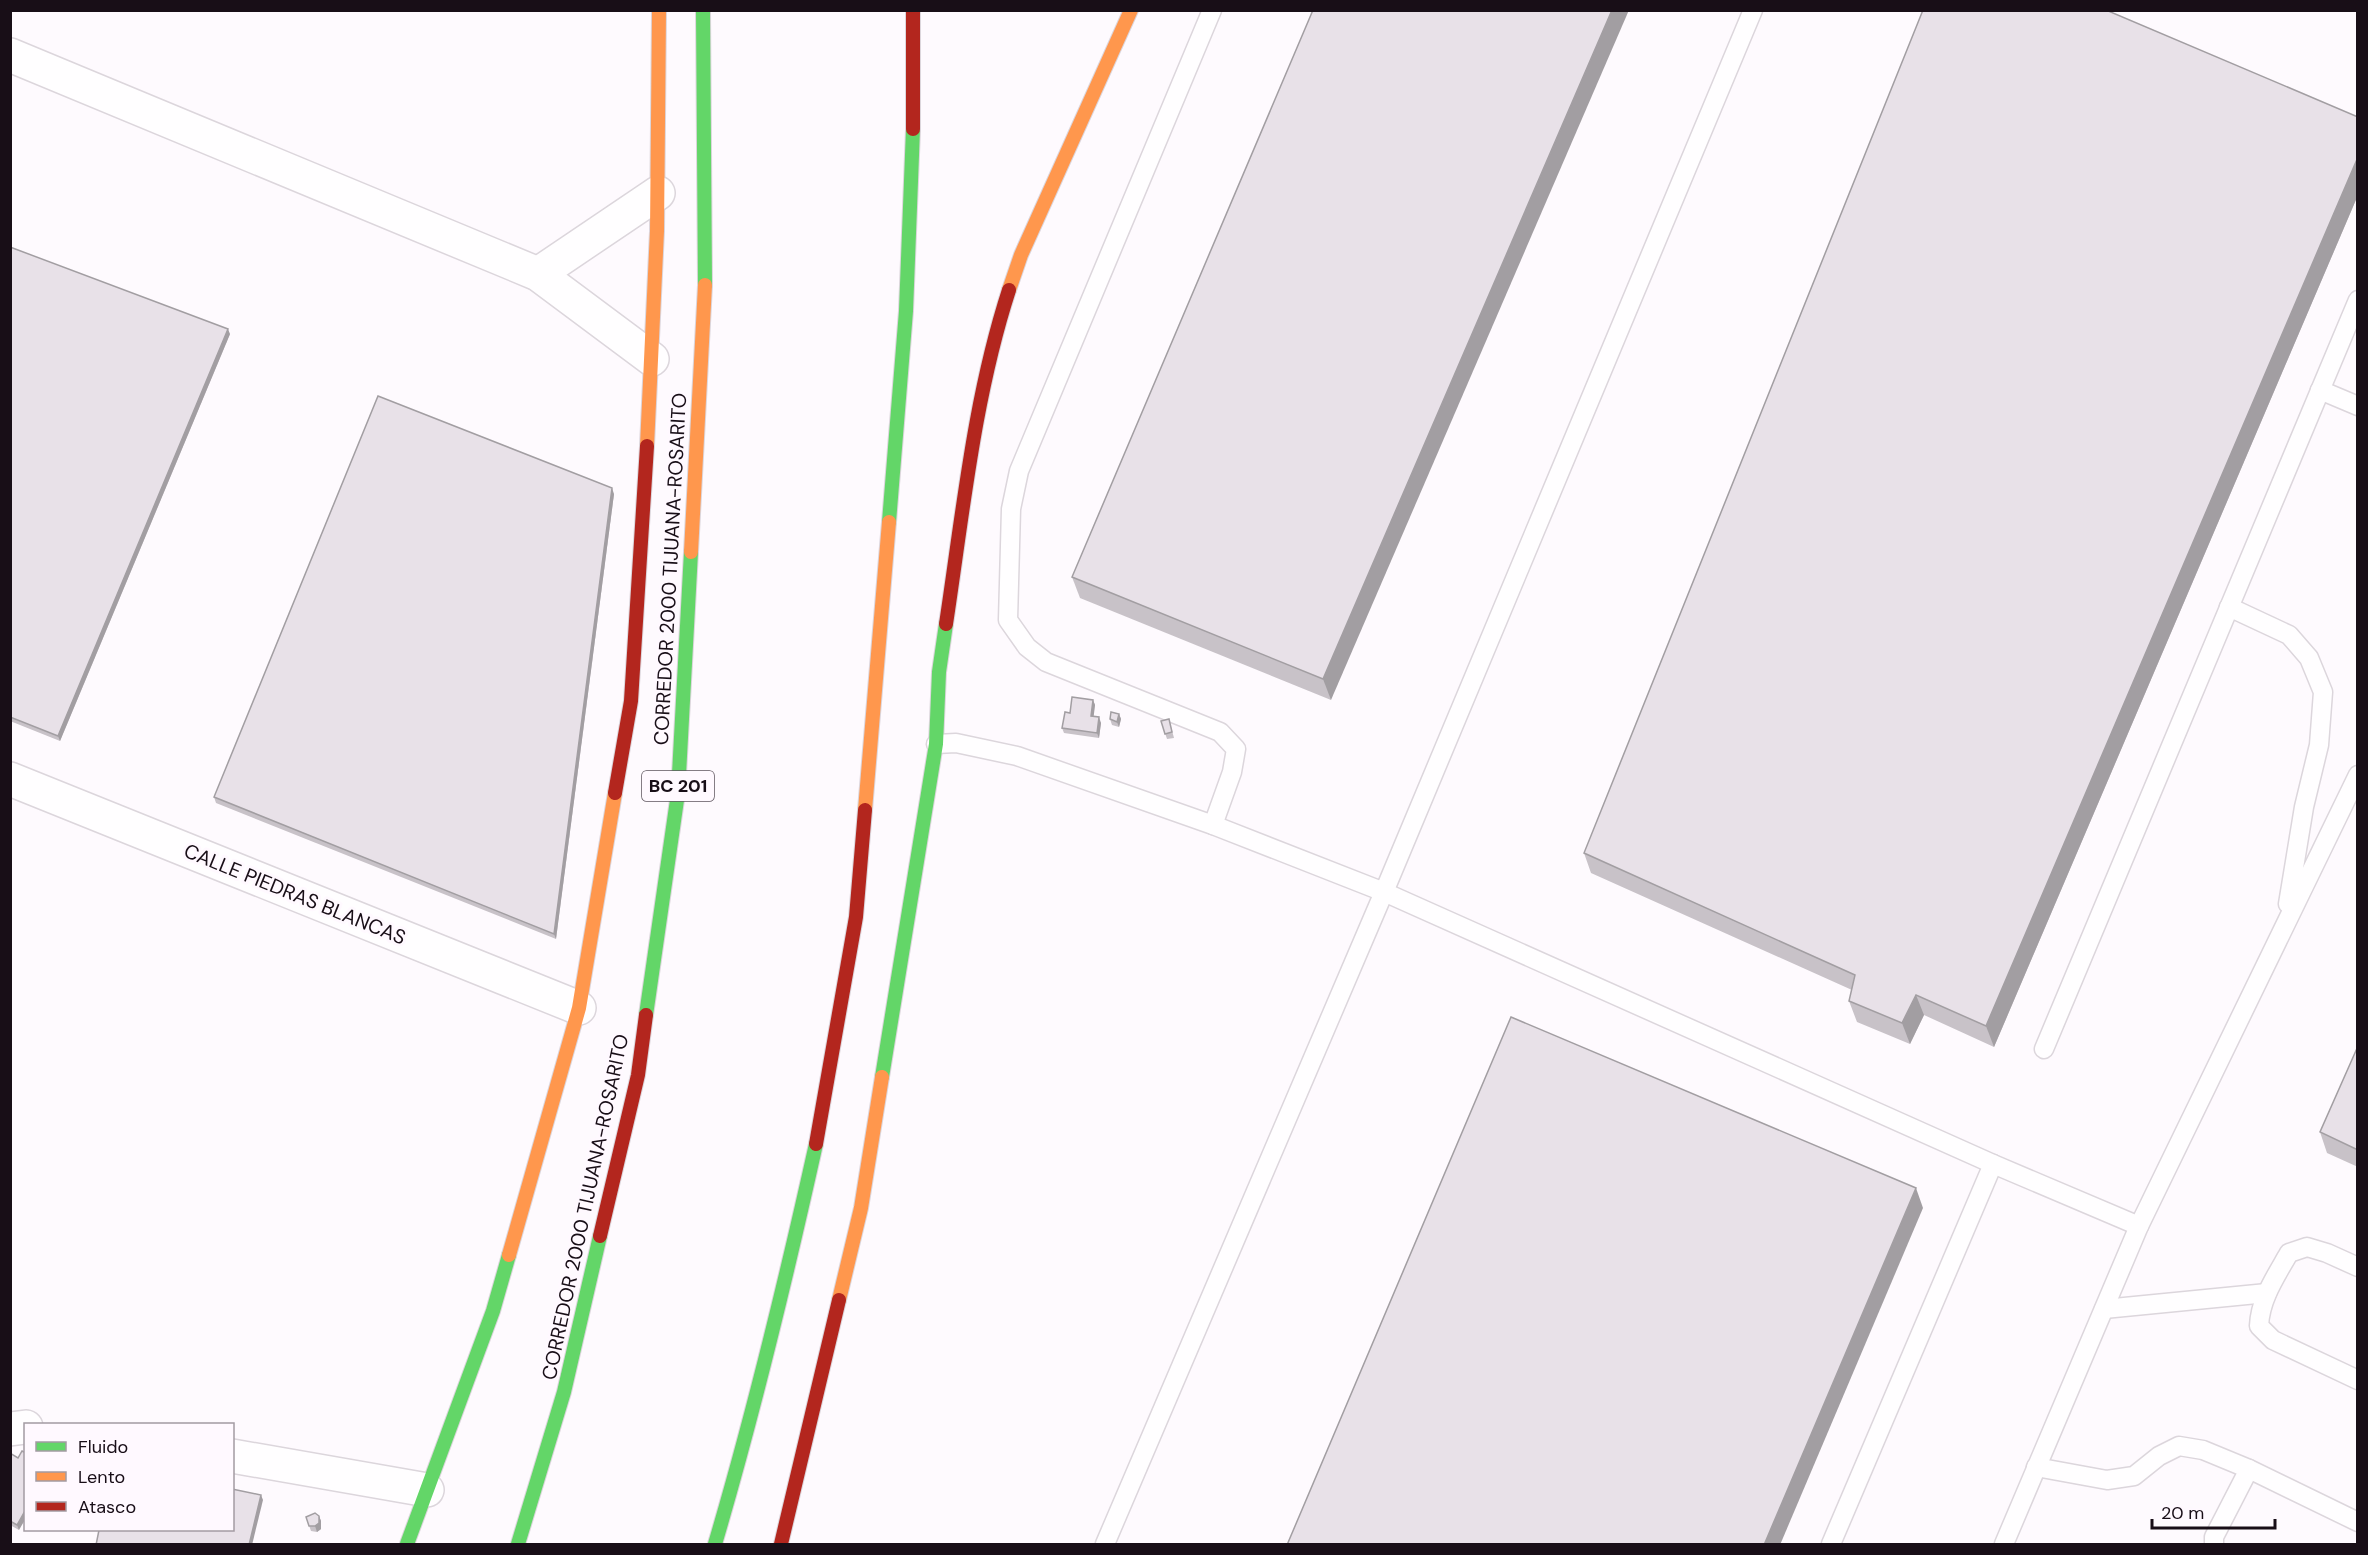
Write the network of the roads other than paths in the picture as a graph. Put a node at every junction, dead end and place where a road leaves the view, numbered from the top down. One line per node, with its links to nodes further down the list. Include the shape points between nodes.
1 (658, 10): 8 (highway)
2 (703, 10): 35 (highway, CORREDOR 2000 TIJUANA-ROSARITO / BC 201, via 705,292 678,793 638,1075 564,1392)
3 (914, 10): 36 (highway, via 906,311 856,917 824,1105 792,1253)
4 (1131, 10): 15 (highway, via 1021,255 993,340 975,429 939,672)
5 (1212, 10): 18 (lane, via 1019,471 1011,509 1008,620 1027,647 1046,662 1220,732 1236,749)
6 (1753, 10): 19 (lane)
7 (10, 55): 9 (street)
8 (658, 193): 9 (street); 11 (highway)
9 (538, 274): 11 (street)
10 (2358, 300): 12 (lane)
11 (652, 359): 21 (highway, via 632,701)
12 (2320, 390): 13 (lane); 14 (lane)
13 (2358, 406)
14 (2229, 607): 20 (lane, via 2289,635 2309,658 2323,692 2319,745 2304,807); 22 (lane)
15 (936, 744): 18 (lane, via 956,743 1017,756); 37 (highway, via 861,1208)
16 (2358, 775): 20 (lane)
17 (10, 779): 21 (street, CALLE PIEDRAS BLANCAS)
18 (1214, 825): 19 (lane)
19 (1384, 892): 23 (lane); 38 (lane)
20 (2285, 924): 24 (lane)
21 (579, 1008): 32 (highway, via 493,1311)
22 (2043, 1048)
23 (1993, 1164): 24 (lane); 39 (lane)
24 (2139, 1226): 27 (lane)
25 (2358, 1267): 26 (lane, via 2307,1247 2289,1253)
26 (2267, 1293): 27 (lane); 28 (lane, via 2259,1312 2259,1326 2274,1340)
27 (2104, 1309): 30 (lane)
28 (2358, 1380)
29 (234, 1456): 32 (street)
30 (2036, 1467): 31 (lane, via 2107,1480 2134,1476 2179,1446 2203,1450); 40 (lane)
31 (2249, 1469): 33 (lane); 41 (lane, via 2214,1537)
32 (427, 1490): 34 (highway)
33 (2358, 1522)
34 (407, 1545)
35 (518, 1545)
36 (715, 1545)
37 (781, 1545)
38 (1105, 1545)
39 (1831, 1545)
40 (2004, 1545)
41 (2214, 1545)

